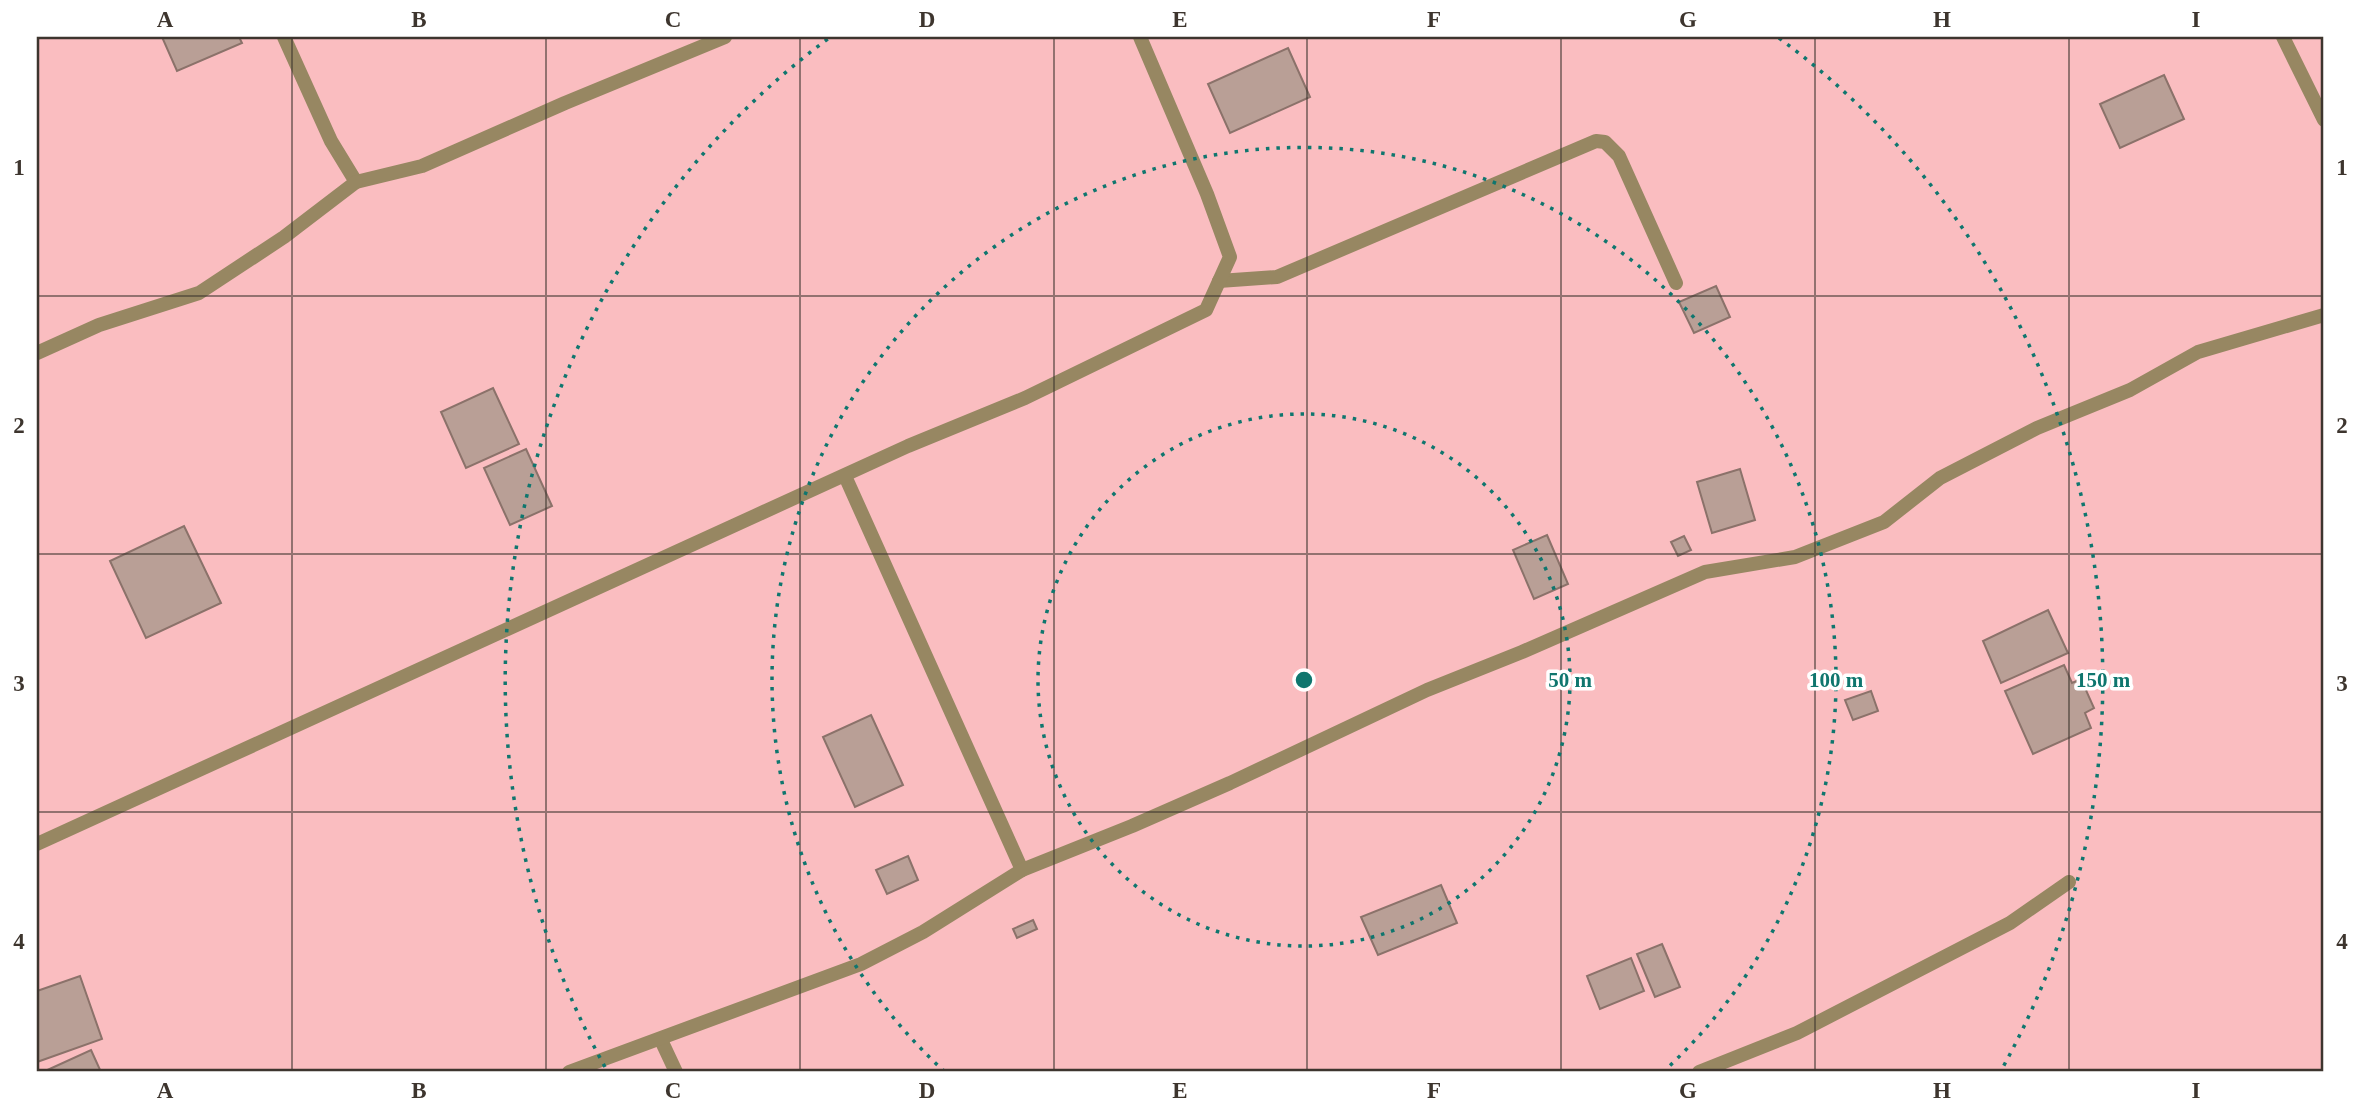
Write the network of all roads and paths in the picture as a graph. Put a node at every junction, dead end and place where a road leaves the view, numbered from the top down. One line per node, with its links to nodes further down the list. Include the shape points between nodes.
1 (284, 37): 6 (street, via 331,141)
2 (725, 37): 6 (street, via 422,166)
3 (1140, 37): 7 (street, via 1230,257)
4 (2283, 37): 5 (street)
5 (2324, 120)
6 (356, 182): 10 (street, via 199,293 99,325)
7 (1219, 281): 8 (street, via 1277,277 1596,141 1605,142 1619,156); 11 (street, via 1206,310 1025,398)
8 (1676, 283)
9 (2324, 316): 13 (street, via 2198,352 2130,390 2037,428 1940,478 1884,522 1795,557 1705,572 1427,690 1132,826)
10 (37, 353)
11 (845, 476): 12 (street); 13 (street)
12 (37, 844)
13 (1022, 870): 15 (street, via 923,932 861,964)
14 (2069, 881): 18 (street, via 2010,923 1809,1027)
15 (661, 1040): 16 (street); 17 (street)
16 (569, 1072)
17 (676, 1072)
18 (1699, 1072)

